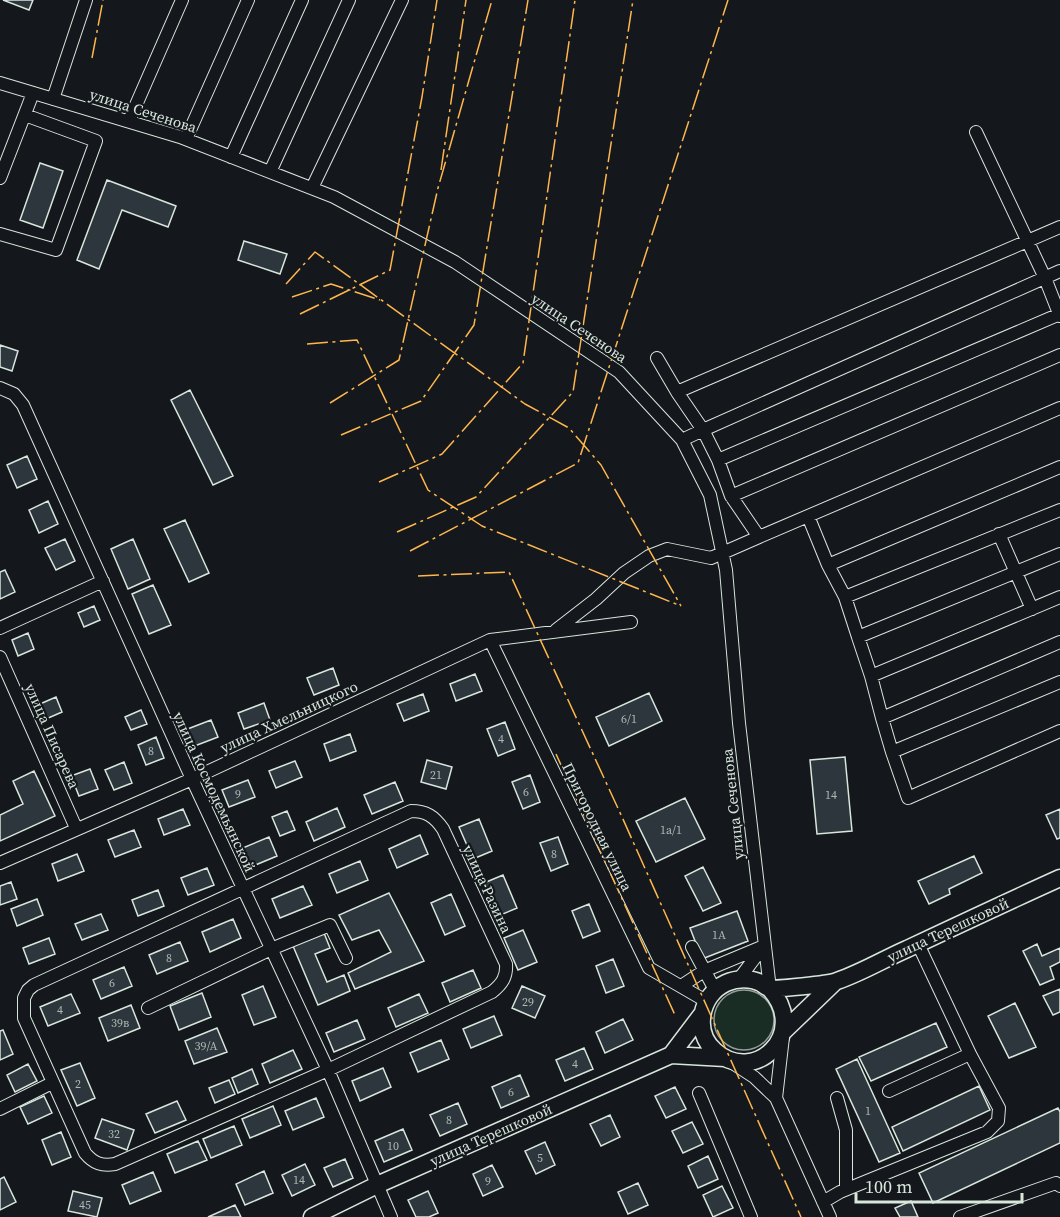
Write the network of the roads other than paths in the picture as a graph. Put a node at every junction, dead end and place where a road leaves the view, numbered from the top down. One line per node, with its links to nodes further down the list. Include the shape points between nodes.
1 (86, 0): 9 (street)
2 (182, 0): 11 (street)
3 (248, 0): 13 (street)
4 (302, 0): 14 (street)
5 (349, 0): 15 (street)
6 (402, 0): 17 (street)
7 (0, 83): 8 (street, улица Сеченова)
8 (33, 93): 9 (street, улица Сеченова); 10 (street)
9 (53, 99): 11 (street, улица Сеченова)
10 (25, 115): 16 (street); 19 (street, via 96,141 56,250)
11 (129, 121): 13 (street, улица Сеченова)
12 (976, 132): 20 (street)
13 (186, 139): 14 (street, улица Сеченова)
14 (231, 157): 15 (street, улица Сеченова)
15 (270, 172): 17 (street, улица Сеченова)
16 (0, 178)
17 (312, 188): 30 (street, улица Сеченова, via 334,196 455,262 619,372)
18 (1060, 227): 20 (street)
19 (0, 234)
20 (1027, 242): 22 (street); 27 (street)
21 (1060, 272): 22 (street)
22 (1045, 278): 23 (street); 29 (street)
23 (1060, 315): 31 (street)
24 (1060, 355): 33 (street)
25 (657, 358): 27 (street)
26 (0, 388): 42 (street, улица Космодемьянской, via 14,394 23,405)
27 (677, 393): 29 (street)
28 (1060, 408): 35 (street)
29 (703, 430): 30 (street); 31 (street)
30 (682, 440): 39 (street, улица Сеченова, via 710,495)
31 (718, 460): 33 (street)
32 (1060, 467): 40 (street)
33 (731, 496): 37 (street)
34 (1060, 510): 36 (street)
35 (808, 516): 37 (street); 40 (street)
36 (999, 534): 41 (street); 43 (street)
37 (759, 537): 39 (street)
38 (1060, 554): 41 (street)
39 (723, 555): 48 (street, via 711,558 667,549 649,556); 64 (street, улица Сеченова)
40 (828, 565): 43 (street)
41 (1017, 572): 45 (street); 49 (street)
42 (103, 581): 47 (street); 58 (street, улица Космодемьянской)
43 (845, 597): 49 (street)
44 (1060, 597): 45 (street)
45 (1032, 609): 53 (street)
46 (632, 622): 48 (street, улица Хмельницкого)
47 (0, 628)
48 (552, 633): 50 (street, улица Хмельницкого)
49 (858, 637): 53 (street)
50 (490, 640): 58 (street, улица Хмельницкого); 71 (street, Пригородная улица, via 649,968)
51 (1060, 642): 55 (street)
52 (0, 657): 59 (street, улица Писарева)
53 (871, 675): 55 (street)
54 (1060, 682): 57 (street)
55 (882, 718): 57 (street)
56 (1060, 731): 57 (street, via 908,798)
57 (892, 752)
58 (192, 779): 59 (street, улица Хмельницкого); 62 (street, улица Космодемьянской)
59 (76, 828): 60 (street, улица Хмельницкого)
60 (0, 863)
61 (1060, 878): 63 (main road, улица Терешковой)
62 (242, 888): 66 (street, улица Космодемьянской); 79 (street, улица Разина, via 411,811 432,816 443,829 506,964 504,979 492,992); 80 (street, улица Разина, via 28,990 24,1018)
63 (918, 944): 70 (main road, улица Терешковой); 76 (street)
64 (764, 946): 68 (street); 69 (street); 72 (street, улица Сеченова)
65 (692, 947): 68 (street)
66 (271, 949): 67 (street, via 330,925); 74 (street); 79 (street, улица Космодемьянской)
67 (346, 958)
68 (704, 971): 71 (street); 73 (street)
69 (739, 979): 72 (main road, улица Терешковой); 73 (main road, улица Терешковой, via 726,983)
70 (835, 982): 72 (main road, улица Терешковой); 75 (main road, улица Терешковой)
71 (681, 986): 73 (street, Пригородная улица)
72 (770, 989): 75 (main road, via 783,1009)
73 (708, 1002): 77 (main road, улица Терешковой); 78 (main road, via 702,1027 714,1051)
74 (148, 1008)
75 (783, 1032): 78 (main road, улица Терешковой, via 778,1043 760,1059 736,1062); 83 (street)
76 (970, 1054): 81 (street); 88 (street, via 999,1108 998,1121 987,1132)
77 (671, 1055): 78 (main road, улица Терешковой); 86 (main road, улица Терешковой)
78 (725, 1058): 83 (street)
79 (328, 1070): 80 (street, улица Разина, via 106,1165 90,1160 85,1153); 86 (street, улица Космодемьянской)
80 (52, 1083): 85 (street)
81 (889, 1091)
82 (699, 1093): 92 (street)
83 (776, 1098): 89 (street)
84 (837, 1098): 88 (street, via 846,1130)
85 (0, 1109)
86 (377, 1185): 90 (main road, улица Терешковой); 91 (street, улица Космодемьянской)
87 (1060, 1186): 94 (street, via 1056,1183)
88 (846, 1189): 89 (street)
89 (823, 1202): 93 (street)
90 (312, 1217)
91 (392, 1217)
92 (751, 1217)
93 (830, 1217)
94 (960, 1217)

